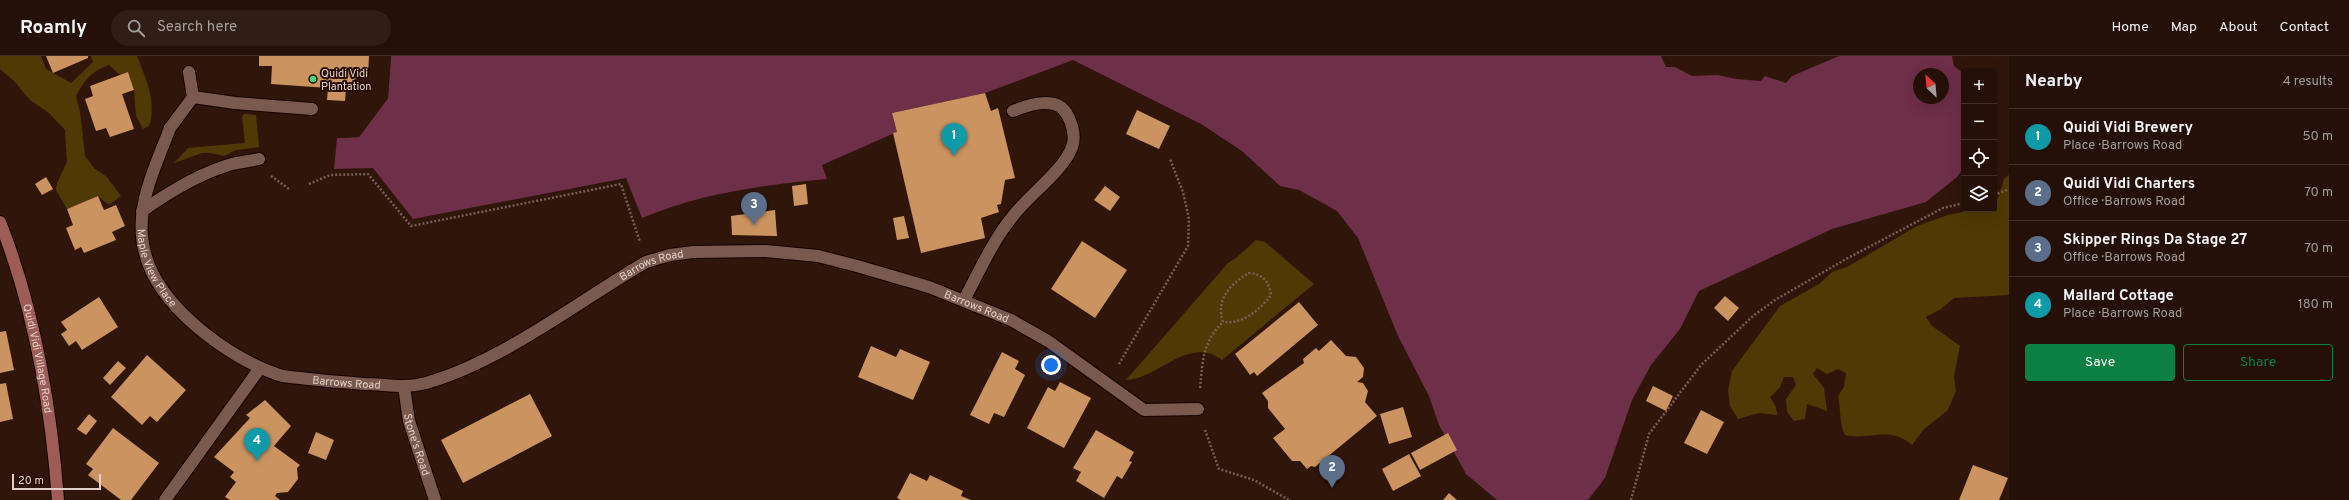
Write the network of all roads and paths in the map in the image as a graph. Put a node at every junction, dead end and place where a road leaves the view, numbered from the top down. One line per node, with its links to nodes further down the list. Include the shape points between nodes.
1 (189, 72): 2 (street)
2 (193, 97): 3 (street); 11 (street, Maple View Place, via 170,128 148,185)
3 (312, 109)
4 (1013, 111): 14 (street, via 1041,103 1056,104 1070,118 1074,130 1072,147 1046,181 1012,216)
5 (259, 159): 11 (street, via 232,164 193,181)
6 (1170, 159): 17 (path, via 1183,192 1189,219 1188,246)
7 (309, 184): 13 (path, via 330,175 368,174 411,226 621,184)
8 (2009, 189): 9 (path)
9 (1997, 194)
10 (1961, 203): 24 (path, via 1943,208 1846,259 1775,300 1753,316 1701,365 1649,434)
11 (142, 211): 16 (street, Maple View Place, via 144,252 152,275 168,299 216,340)
12 (0, 222): 20 (street, Quidi Vidi Village Road, via 26,303 47,392)
13 (637, 234)
14 (964, 300): 17 (street, Barrows Road, via 1011,320 1048,341); 18 (street, Barrows Road, via 929,287 818,256 766,251 693,252 670,255 646,262 510,346 478,362 426,383)
15 (1223, 322): 15 (path, via 1220,315 1221,305 1228,287 1249,273 1256,273 1264,278 1271,295 1263,306 1239,320); 19 (path, via 1205,347)
16 (260, 368): 18 (street, Barrows Road, via 281,376 334,383); 21 (street)
17 (1107, 385): 19 (street, Barrows Road, via 1144,410)
18 (404, 387): 22 (street, Stone's Road, via 409,421)
19 (1198, 408): 23 (path, via 1220,469 1254,480)
20 (58, 500)
21 (165, 500)
22 (435, 500)
23 (1289, 500)
24 (1631, 500)

